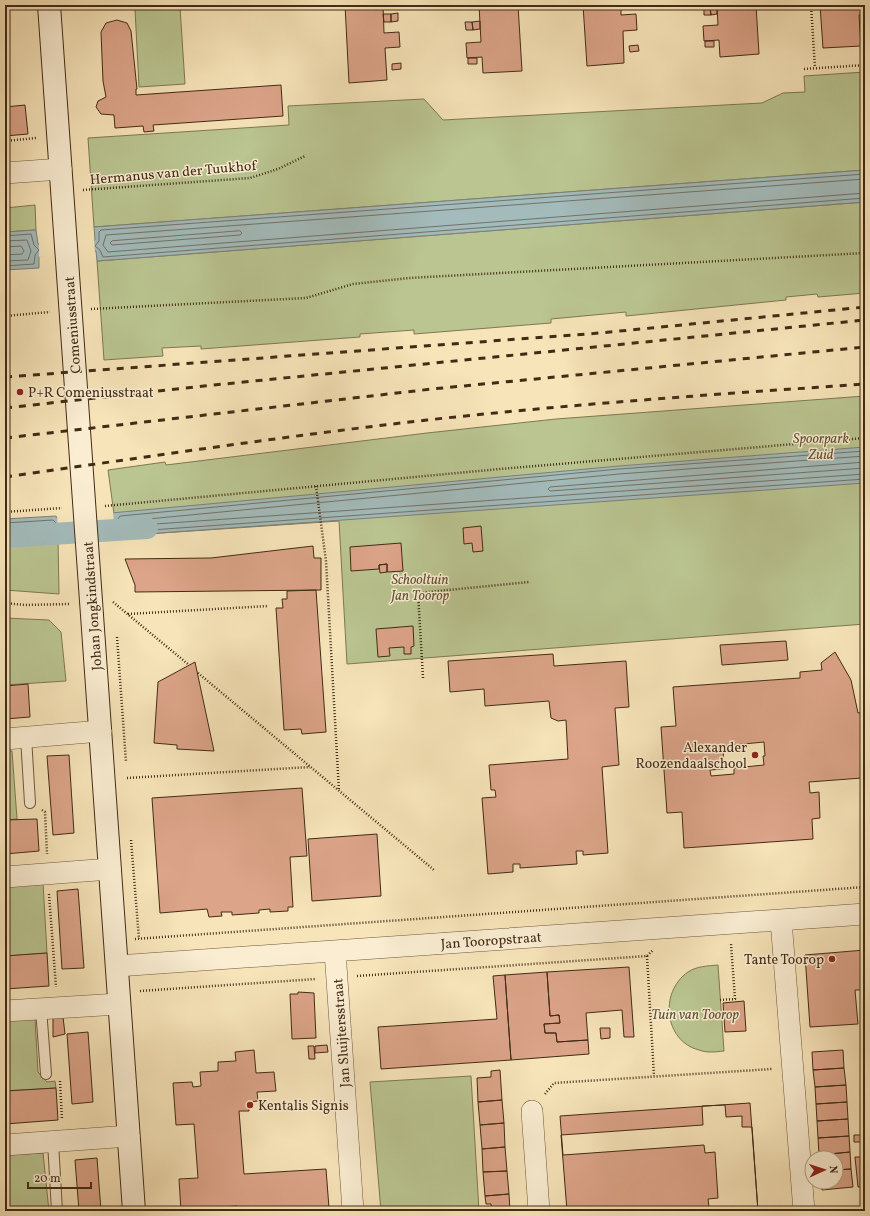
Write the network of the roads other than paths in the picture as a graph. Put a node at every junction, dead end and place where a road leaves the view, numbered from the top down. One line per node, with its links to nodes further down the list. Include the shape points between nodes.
1 (49, 5): 2 (street, Comeniusstraat)
2 (61, 169): 3 (street); 4 (street, Comeniusstraat)
3 (5, 173)
4 (83, 481): 5 (street, Johan Jongkindstraat)
5 (100, 731): 6 (street); 9 (street, Johan Jongkindstraat)
6 (26, 737): 7 (street); 8 (lane)
7 (5, 739)
8 (30, 803)
9 (110, 869): 10 (street); 14 (street, Johan Jongkindstraat)
10 (5, 877)
11 (865, 914): 12 (street, Jan Tooropstraat)
12 (781, 920): 13 (street, Jan Tooropstraat); 27 (street)
13 (335, 951): 14 (street, Jan Tooropstraat); 25 (street, Jan Sluijtersstraat)
14 (117, 966): 15 (street, Johan Jongkindstraat)
15 (119, 1000): 16 (street); 20 (street, Johan Jongkindstraat)
16 (49, 1008): 17 (street); 18 (lane)
17 (5, 1011)
18 (46, 1074)
19 (532, 1111): 26 (street)
20 (129, 1136): 21 (street); 24 (street, Johan Jongkindstraat)
21 (58, 1142): 22 (street); 23 (lane)
22 (5, 1145)
23 (57, 1211)
24 (134, 1211)
25 (353, 1211)
26 (539, 1211)
27 (804, 1211)

